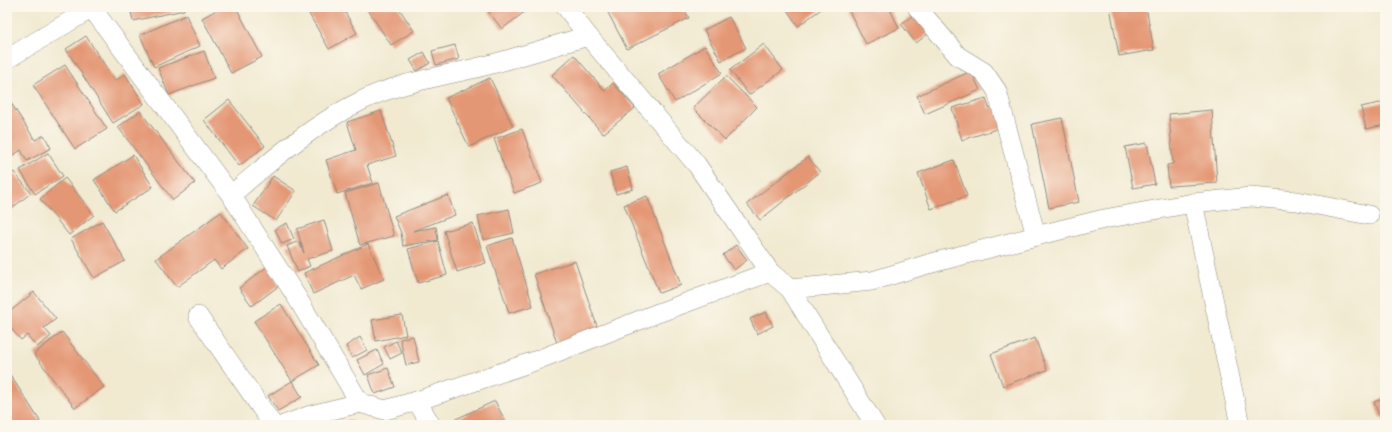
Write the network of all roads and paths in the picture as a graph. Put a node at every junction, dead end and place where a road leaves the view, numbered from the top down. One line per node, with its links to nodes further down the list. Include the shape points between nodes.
1 (566, 7): 4 (street)
2 (917, 7): 9 (street, via 958,56 984,72 997,91)
3 (91, 8): 5 (street); 6 (street)
4 (588, 36): 6 (street, via 409,84 362,100 325,121 283,151); 10 (street, via 697,165)
5 (7, 59)
6 (231, 195): 14 (street, via 296,296)
7 (1193, 203): 8 (street, via 1251,197 1297,201); 9 (street, via 1104,219); 19 (street)
8 (1369, 215)
9 (1036, 236): 11 (street, via 872,281)
10 (770, 272): 11 (street); 13 (street, via 532,362)
11 (790, 289): 18 (street)
12 (198, 316): 15 (street)
13 (416, 401): 14 (street, via 386,410); 17 (street)
14 (360, 403): 16 (street, via 311,415)
15 (273, 425)
16 (284, 425)
17 (431, 425)
18 (875, 425)
19 (1240, 425)

